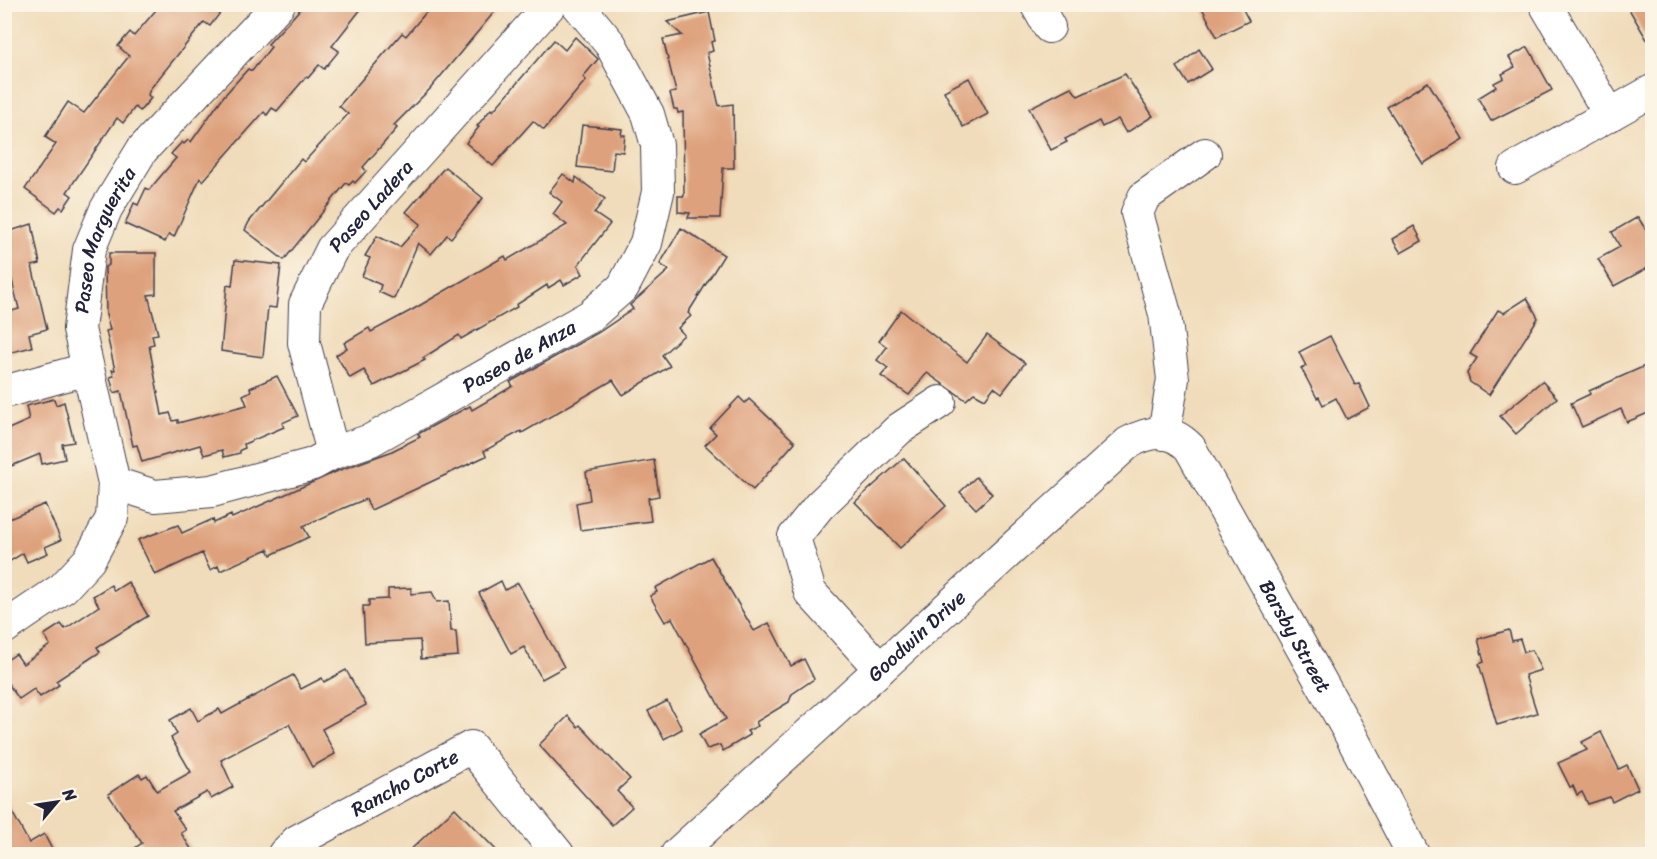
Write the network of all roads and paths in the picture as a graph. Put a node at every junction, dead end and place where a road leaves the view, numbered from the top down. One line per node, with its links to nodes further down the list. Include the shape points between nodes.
1 (279, 4): 9 (street, Paseo Marguerita, via 142,150 106,209 89,250 79,329)
2 (551, 4): 13 (street, Paseo Ladera, via 332,249 305,304 304,343)
3 (577, 4): 13 (street, Paseo de Anza, via 611,45 648,114 657,145 658,192 653,216 646,243 624,287 590,316 371,440)
4 (1545, 4): 6 (street)
5 (1653, 91): 6 (street)
6 (1610, 115): 8 (street)
7 (1205, 154): 12 (street, via 1144,197 1137,213 1165,314 1173,379)
8 (1515, 168)
9 (87, 369): 10 (street); 14 (street, Paseo Marguerita)
10 (4, 392)
11 (940, 402): 16 (street, via 899,429 819,506 794,537 810,592)
12 (1164, 434): 16 (street, Goodwin Drive, via 1146,433 1128,443); 20 (street, Barsby Street, via 1180,438 1191,449)
13 (333, 453): 14 (street, Paseo de Anza, via 313,464 206,492 155,496)
14 (114, 483): 15 (street, Paseo Marguerita, via 112,518 89,560 63,588)
15 (4, 628)
16 (880, 669): 19 (street, Goodwin Drive)
17 (284, 855): 18 (street, Rancho Corte, via 297,842 471,747)
18 (558, 855)
19 (677, 855)
20 (1413, 855)

